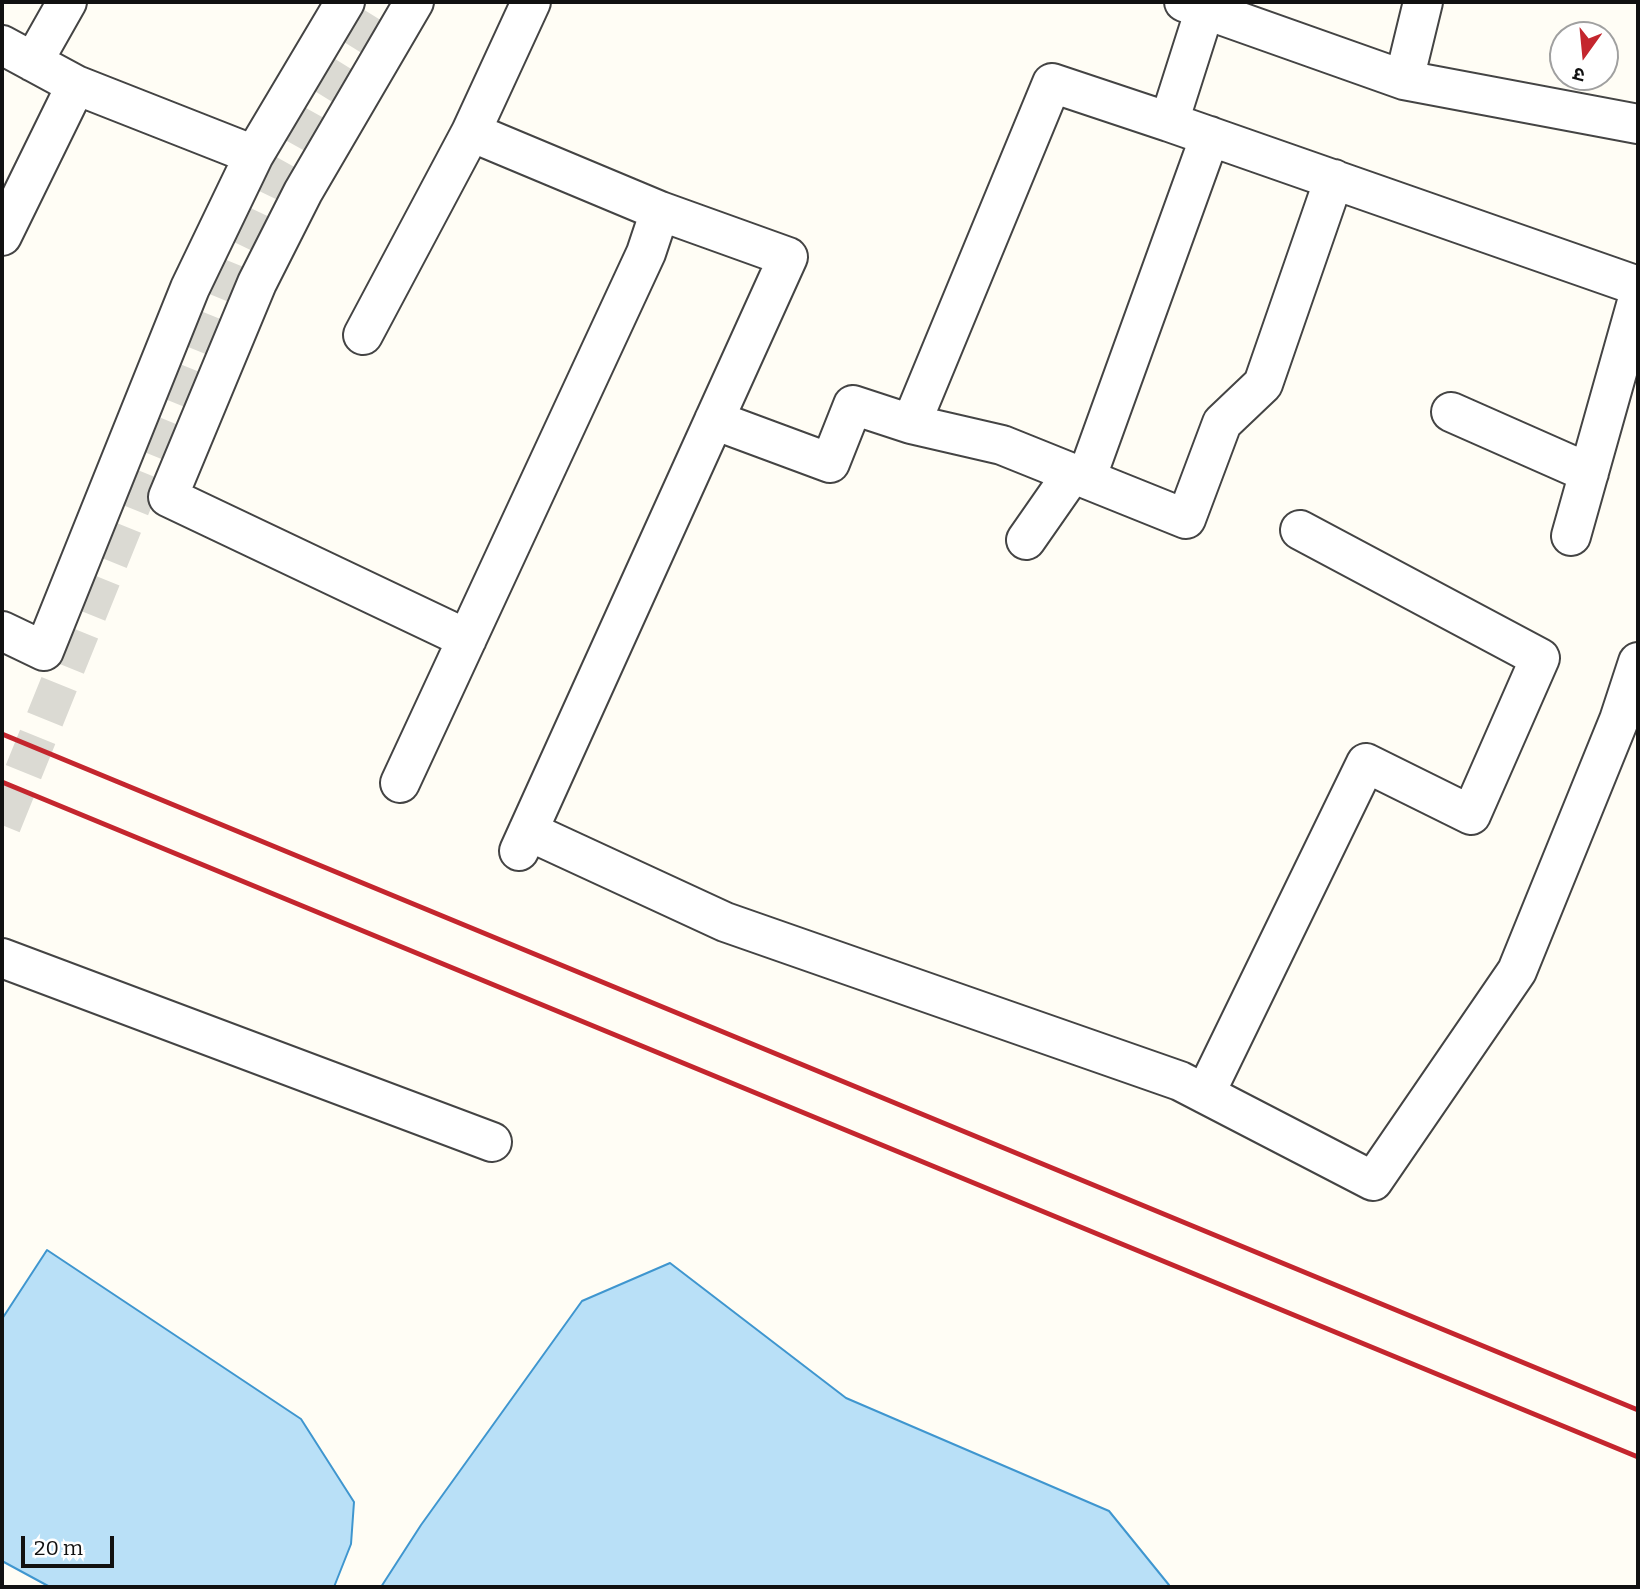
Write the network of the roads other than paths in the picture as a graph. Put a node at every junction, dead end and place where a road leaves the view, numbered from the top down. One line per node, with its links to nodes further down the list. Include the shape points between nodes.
1 (66, 2): 7 (street)
2 (345, 2): 14 (street)
3 (414, 2): 30 (street, via 303,192 257,283 168,497)
4 (531, 2): 12 (street)
5 (1423, 2): 8 (street)
6 (1195, 5): 8 (street); 10 (street)
7 (18, 53): 9 (street)
8 (1404, 80): 11 (street)
9 (76, 85): 14 (street); 17 (street)
10 (1169, 122): 13 (street); 23 (street, via 1052,83)
11 (1638, 124)
12 (471, 132): 16 (street); 20 (street)
13 (1210, 136): 15 (street); 25 (street)
14 (254, 155): 29 (street, via 190,288 44,651)
15 (1334, 180): 18 (street); 25 (street, via 1263,384 1222,423 1186,519)
16 (660, 211): 22 (street, via 788,257); 30 (street, via 646,253)
17 (2, 236)
18 (1638, 286)
19 (1638, 298): 24 (street)
20 (363, 335)
21 (1451, 412): 24 (street)
22 (714, 420): 23 (street, via 830,463 853,405); 34 (street, via 524,841 725,922 1180,1081)
23 (911, 424): 25 (street, via 1002,445)
24 (1589, 473): 27 (street)
25 (1079, 476): 28 (street)
26 (1300, 530): 34 (street, via 1540,658 1471,814 1366,763)
27 (1571, 536)
28 (1026, 540)
29 (2, 631)
30 (467, 639): 32 (street)
31 (1638, 662): 34 (street, via 1517,971 1373,1181)
32 (400, 783)
33 (2, 958): 35 (street)
34 (1205, 1094)
35 (492, 1142)

